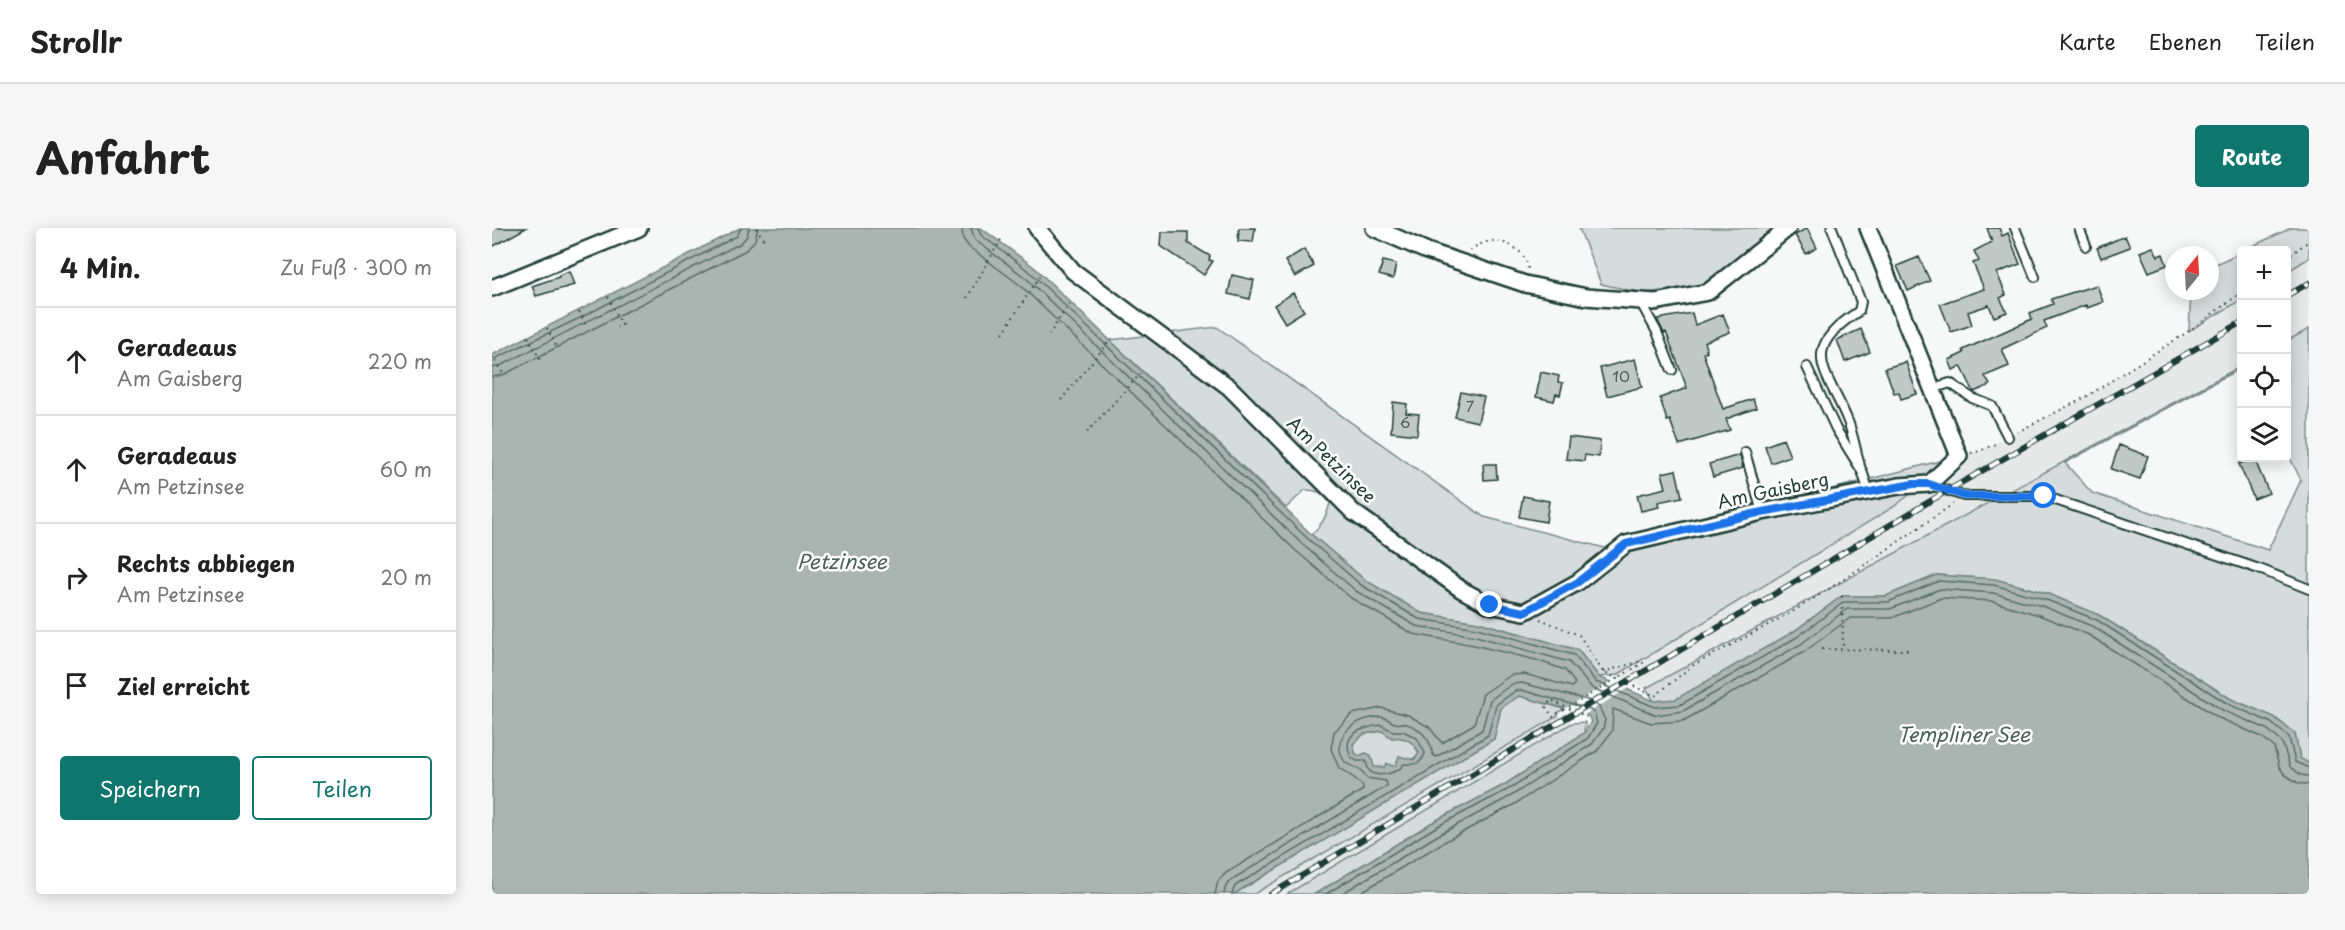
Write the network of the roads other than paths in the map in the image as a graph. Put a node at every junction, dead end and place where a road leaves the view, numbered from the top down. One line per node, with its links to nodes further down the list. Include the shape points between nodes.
1 (639, 228): 11 (street)
2 (1037, 228): 22 (street, Am Petzinsee, via 1073,272 1228,387 1353,512 1462,590 1490,605 1524,612 1578,582)
3 (1374, 228): 12 (street, via 1426,251 1525,284 1586,297)
4 (1788, 228): 12 (street, via 1708,292)
5 (1832, 228): 18 (lane, via 1861,302 1859,311 1836,327 1825,343 1821,363 1849,425)
6 (1868, 228): 15 (street)
7 (2015, 228): 10 (lane)
8 (2079, 228): 9 (lane)
9 (2086, 246)
10 (2035, 277)
11 (492, 288)
12 (1640, 301): 14 (lane)
13 (1807, 367): 18 (lane, via 1836,429)
14 (1672, 370)
15 (1932, 389): 16 (lane, via 1950,383 1992,406); 19 (street, via 1959,456)
16 (2008, 437)
17 (1745, 452): 21 (lane)
18 (1861, 470): 20 (lane)
19 (1929, 484): 20 (street, Am Gaisberg); 23 (lane, Am Gaisberg, via 1964,496 2044,496)
20 (1869, 492): 21 (street, Am Gaisberg)
21 (1762, 512): 22 (street, Am Gaisberg)
22 (1626, 544)
23 (2309, 589)

